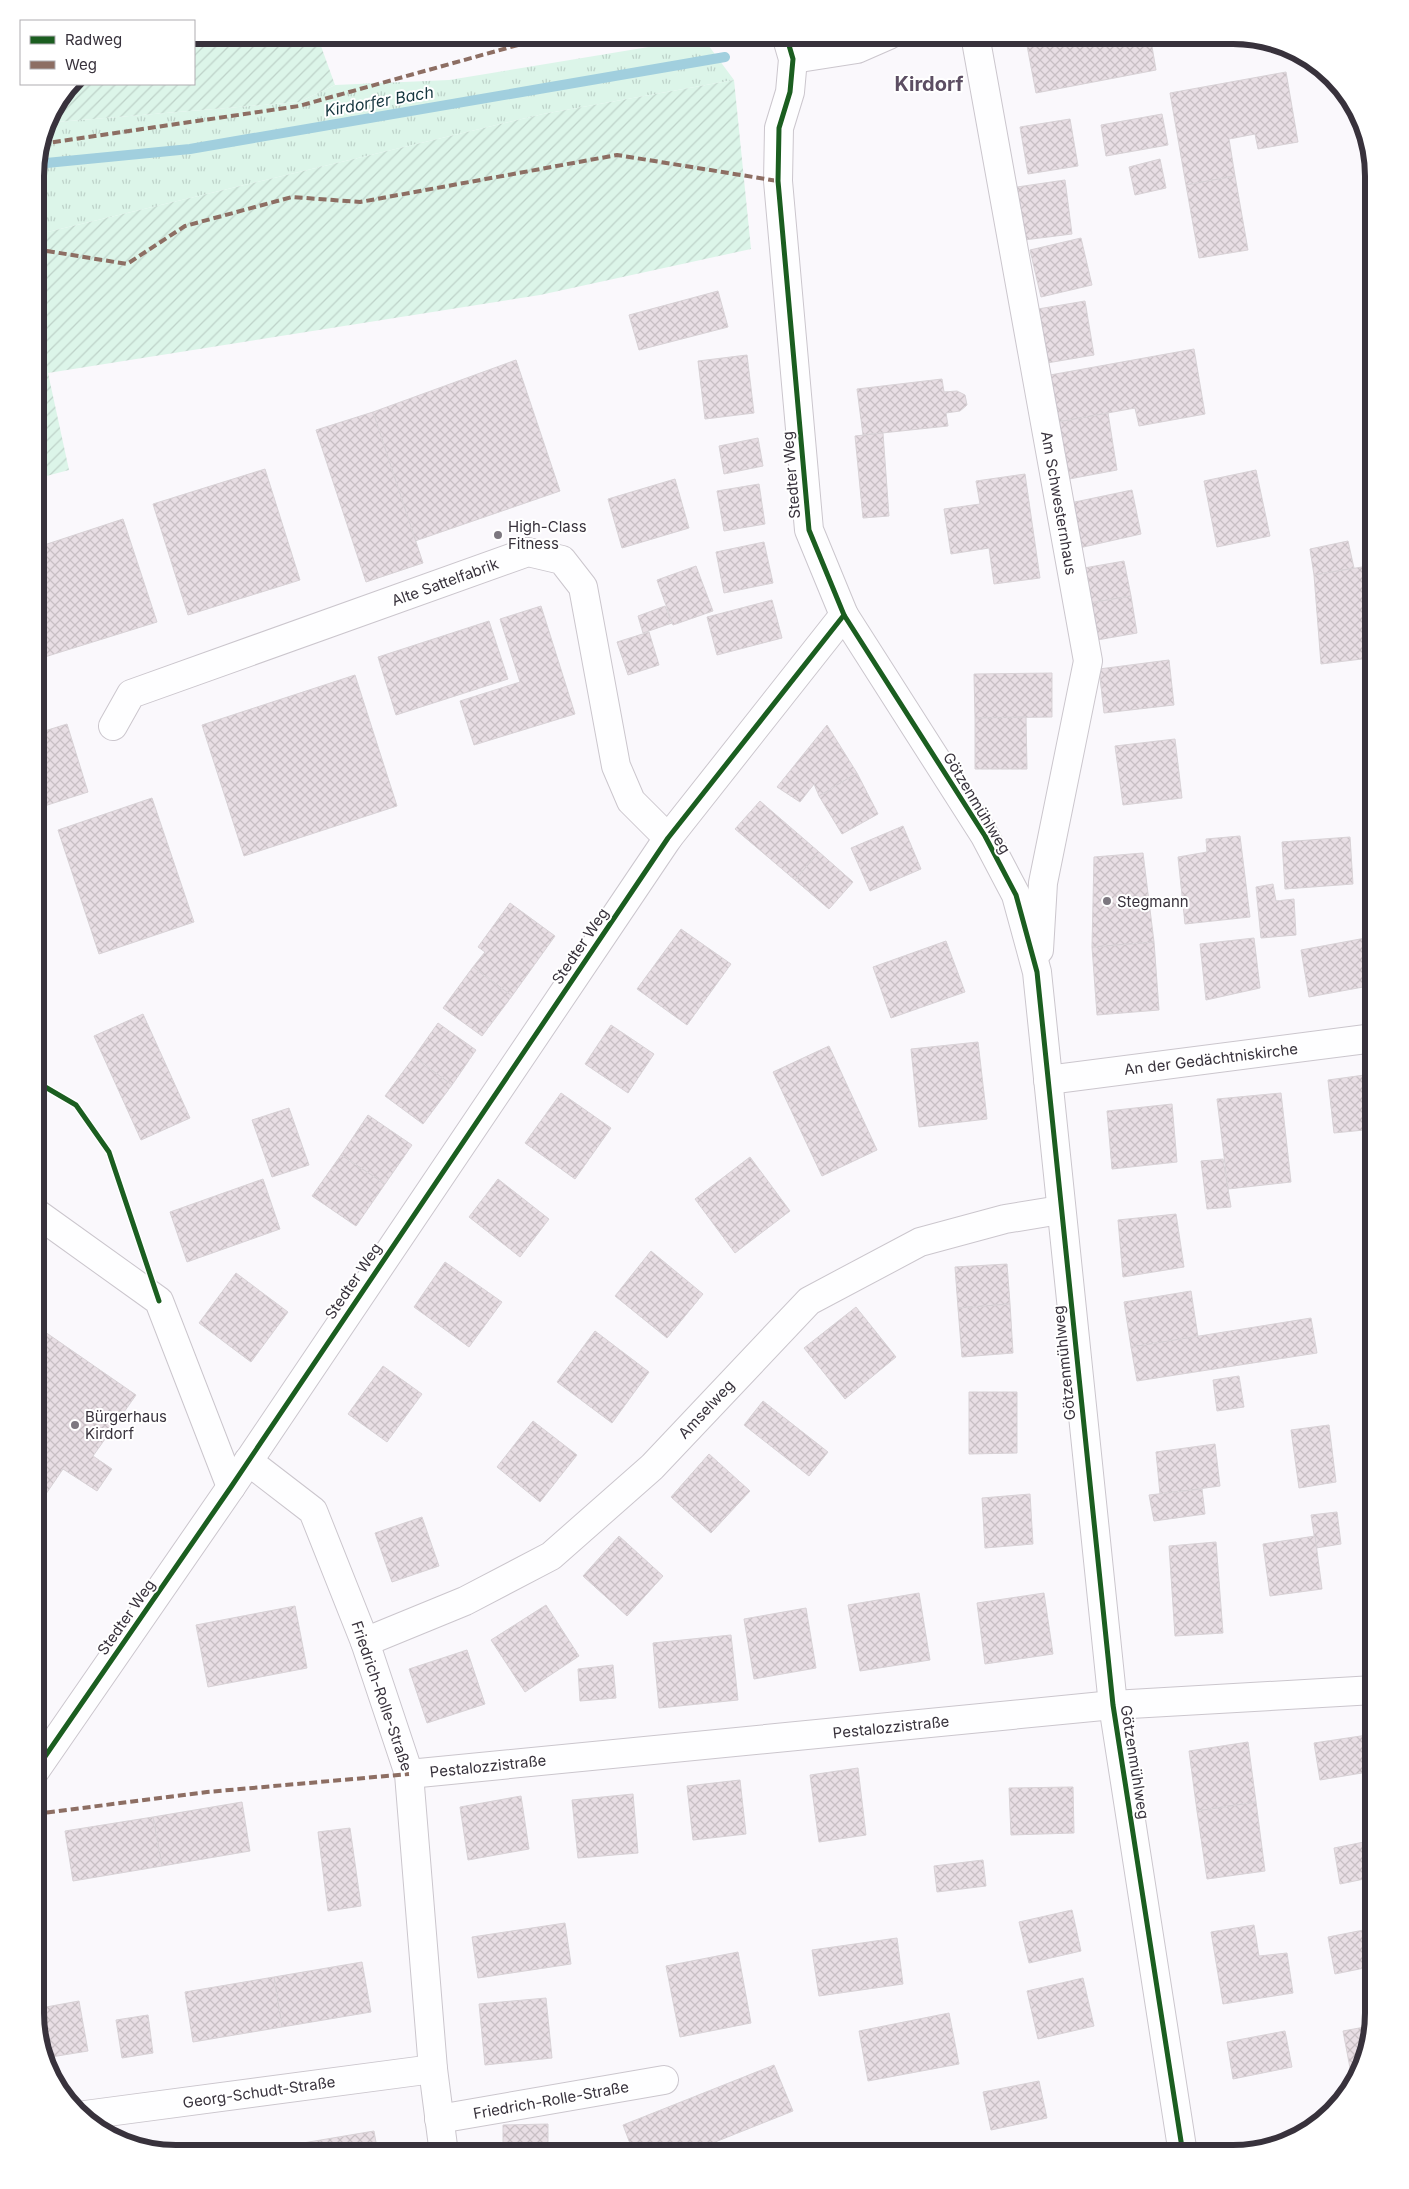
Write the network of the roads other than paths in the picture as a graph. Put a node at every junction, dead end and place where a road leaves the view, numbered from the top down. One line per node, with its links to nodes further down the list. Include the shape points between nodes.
1 (868, 44): 3 (street, via 857,49)
2 (977, 44): 7 (street, Am Schwesternhaus, via 1088,661 1044,883)
3 (789, 47): 4 (street, Stedter Weg, via 790,92 779,128 778,180 809,530)
4 (844, 615): 6 (street, Stedter Weg); 7 (street, Götzenmühlweg, via 985,836 1016,894)
5 (113, 726): 6 (street, Alte Sattelfabrik, via 131,694 528,552 562,560 584,586 616,766 631,801)
6 (668, 838): 12 (street, Stedter Weg)
7 (1037, 972): 9 (street, Götzenmühlweg)
8 (1365, 1039): 9 (street, An der Gedächtniskirche)
9 (1048, 1080): 10 (street, Götzenmühlweg)
10 (1060, 1210): 14 (street, Amselweg, via 1005,1219 920,1242 809,1301 652,1466 551,1556 465,1601); 16 (street, Götzenmühlweg)
11 (44, 1218): 13 (street, via 159,1301)
12 (248, 1461): 13 (street, Stedter Weg); 14 (street, Friedrich-Rolle-Straße, via 313,1511)
13 (230, 1487): 17 (street, Stedter Weg)
14 (365, 1642): 18 (street, Friedrich-Rolle-Straße)
15 (1365, 1691): 16 (street, Pestalozzistraße)
16 (1113, 1705): 18 (street, Pestalozzistraße); 24 (street, Götzenmühlweg)
17 (44, 1758)
18 (409, 1774): 19 (street, Friedrich-Rolle-Straße)
19 (433, 2069): 21 (street, Georg-Schudt-Straße); 22 (street, Friedrich-Rolle-Straße)
20 (664, 2080): 22 (street, Friedrich-Rolle-Straße)
21 (92, 2115)
22 (439, 2119): 23 (street, Friedrich-Rolle-Straße)
23 (443, 2145)
24 (1182, 2145)

